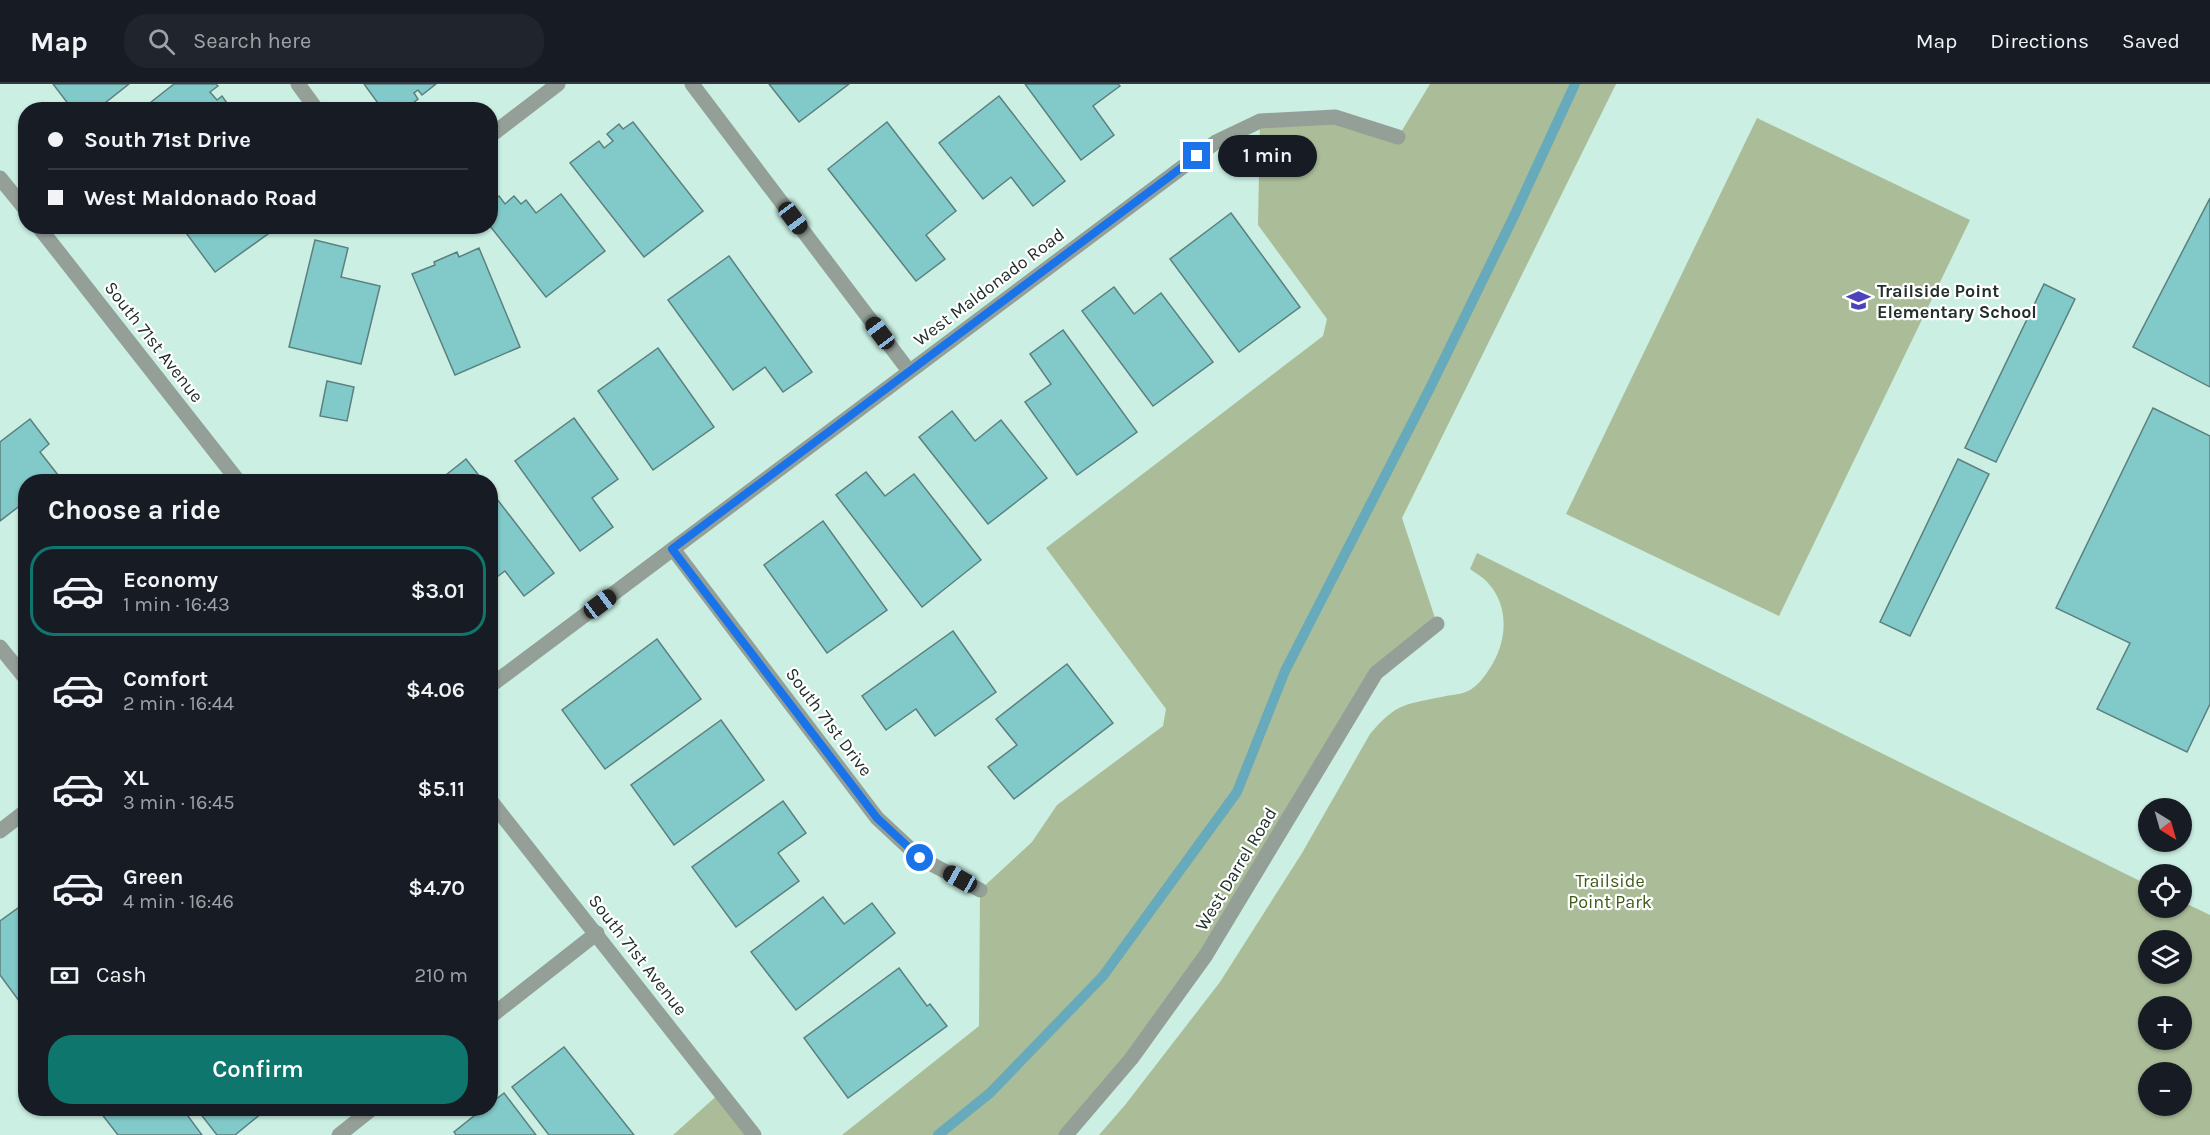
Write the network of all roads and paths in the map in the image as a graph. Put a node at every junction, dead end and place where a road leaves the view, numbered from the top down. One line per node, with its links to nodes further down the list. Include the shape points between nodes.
1 (298, 84): 4 (street)
2 (558, 84): 5 (street)
3 (692, 84): 10 (street)
4 (311, 102)
5 (498, 130)
6 (1398, 138): 10 (street, West Maldonado Road, via 1335,117 1260,121 1216,142)
7 (0, 178): 8 (street)
8 (18, 200)
9 (45, 234): 11 (street, South 71st Avenue)
10 (909, 371): 12 (street, West Maldonado Road)
11 (233, 474)
12 (672, 549): 16 (street, West Maldonado Road); 20 (street, South 71st Drive, via 877,818 920,858)
13 (1437, 624): 26 (street, West Darrel Road, via 1376,673 1206,955 1131,1059)
14 (0, 647): 15 (street)
15 (18, 669)
16 (498, 680)
17 (498, 810): 21 (street, South 71st Avenue)
18 (18, 817): 19 (street)
19 (0, 831)
20 (980, 890)
21 (597, 933): 22 (street); 25 (street, South 71st Avenue)
22 (498, 1011)
23 (362, 1116): 24 (street)
24 (339, 1135)
25 (754, 1135)
26 (1066, 1135)

